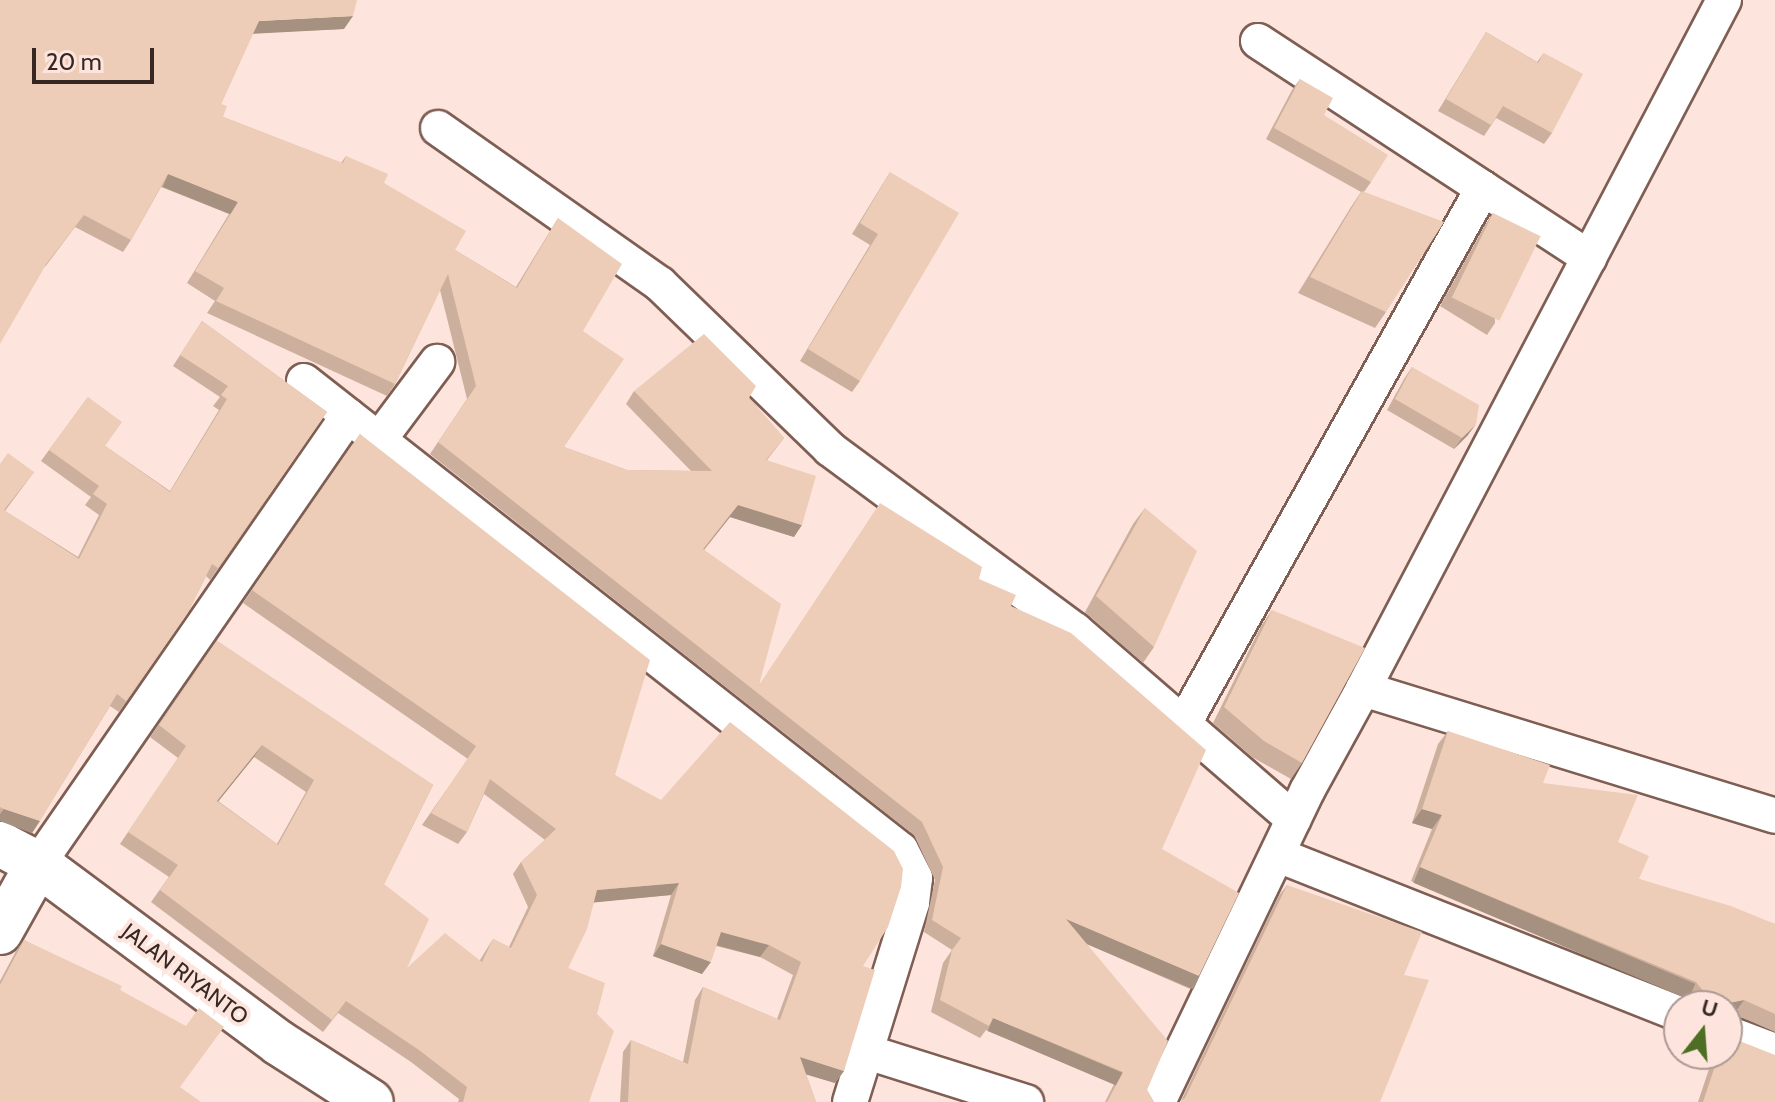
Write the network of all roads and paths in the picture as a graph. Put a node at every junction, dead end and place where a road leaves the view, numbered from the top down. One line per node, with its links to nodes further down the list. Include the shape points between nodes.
1 (1724, 0): 5 (street)
2 (1258, 41): 4 (street)
3 (438, 128): 11 (street, via 660,284 830,449 1075,630)
4 (1483, 188): 5 (street); 11 (street)
5 (1589, 258): 10 (street)
6 (437, 362): 9 (street)
7 (304, 381): 8 (street)
8 (348, 416): 9 (street); 14 (street)
9 (378, 441): 19 (street, via 901,850 915,878 912,903)
10 (1363, 689): 12 (street); 13 (street)
11 (1183, 725): 13 (street)
12 (1775, 816)
13 (1293, 819): 15 (street)
14 (19, 854): 16 (street); 21 (street, JALAN RIYANTO, via 279,1043)
15 (1278, 855): 17 (street); 24 (street)
16 (0, 932)
17 (1663, 1008)
18 (1743, 1039): 20 (street)
19 (864, 1051): 22 (street); 23 (street)
20 (1775, 1051)
21 (371, 1102)
22 (850, 1102)
23 (1026, 1102)
24 (1158, 1102)

